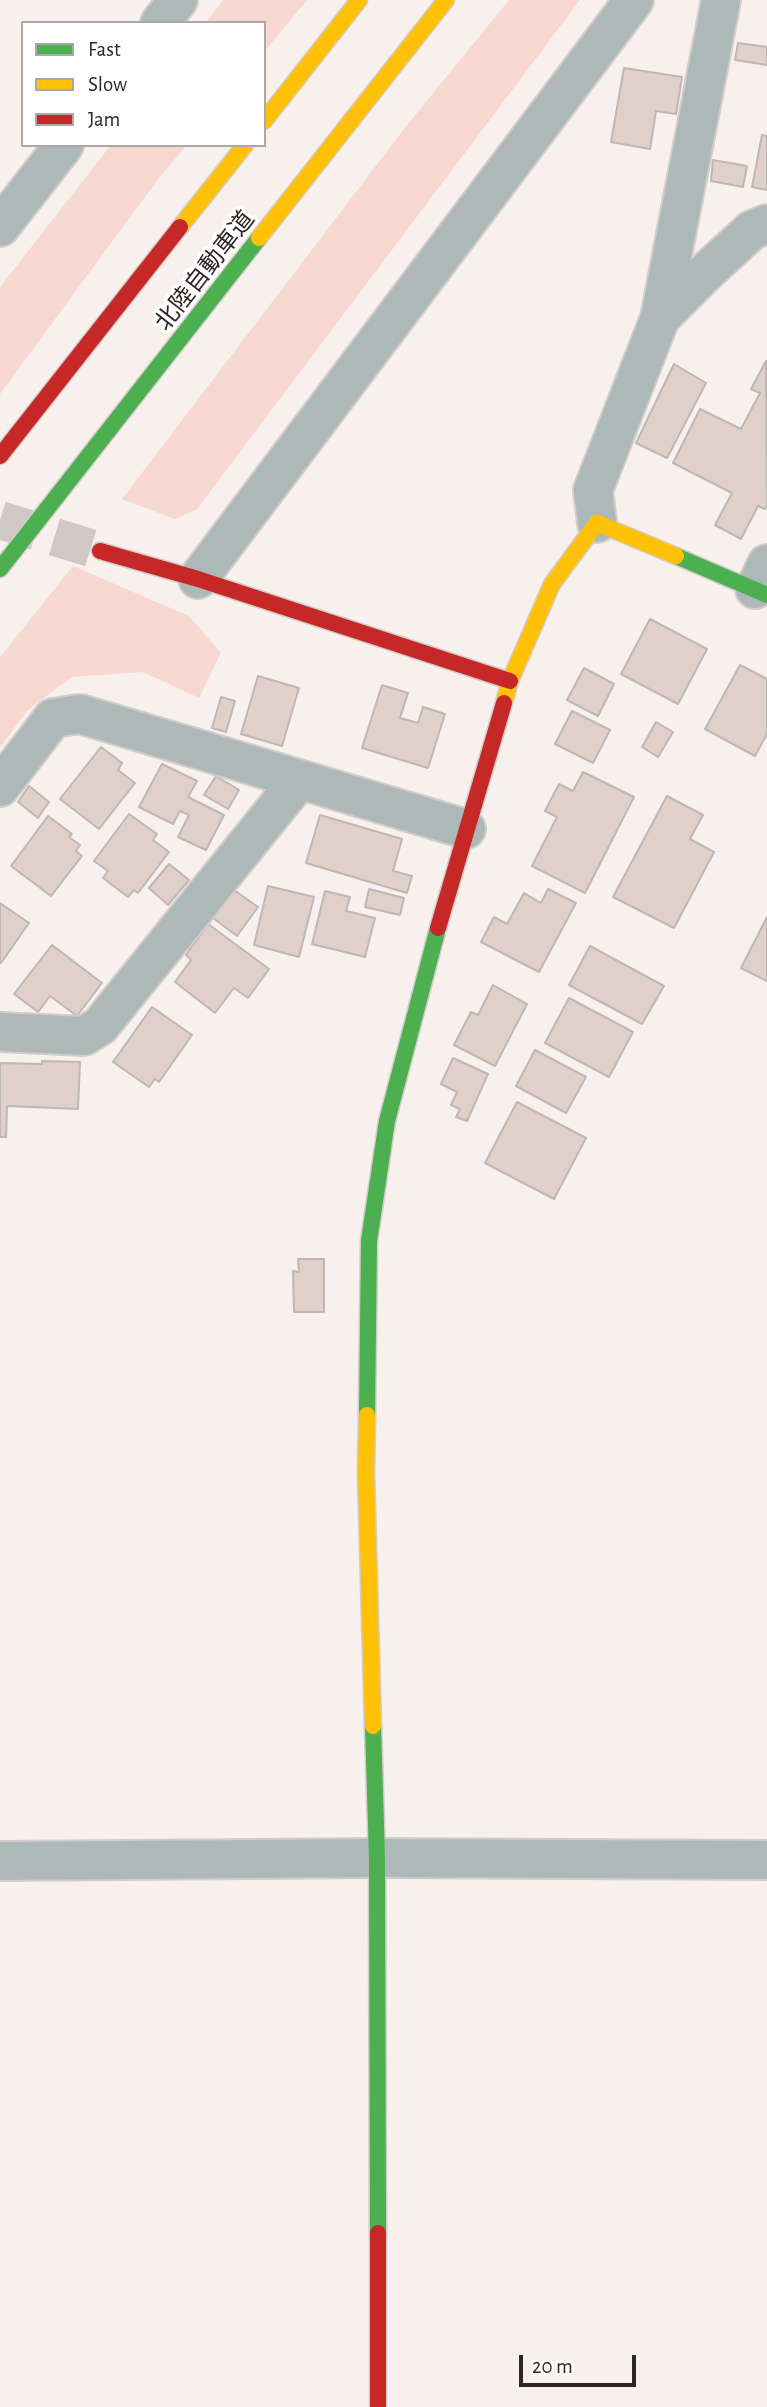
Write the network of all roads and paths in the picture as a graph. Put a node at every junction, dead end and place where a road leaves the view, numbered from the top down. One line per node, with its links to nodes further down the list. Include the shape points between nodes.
1 (178, 0): 6 (street)
2 (359, 0): 7 (main road)
3 (446, 0): 16 (main road, 北陸自動車道)
4 (634, 0): 17 (street)
5 (721, 0): 12 (street)
6 (162, 21)
7 (266, 118)
8 (62, 147): 11 (street)
9 (243, 147): 13 (main road, 北陸自動車道)
10 (767, 224): 12 (street, via 752,230)
11 (0, 227)
12 (660, 318): 14 (street, via 593,490)
13 (0, 456)
14 (597, 523): 18 (main road); 19 (main road, via 552,583)
15 (100, 551): 17 (main road)
16 (0, 569)
17 (198, 579): 19 (main road)
18 (763, 583)
19 (510, 681): 22 (main road)
20 (299, 780): 23 (street, via 100,1026 84,1036)
21 (0, 787): 22 (street, via 53,718 80,715)
22 (466, 829): 24 (main road, via 387,1121 369,1241 366,1473)
23 (0, 1032)
24 (377, 1858): 25 (street); 26 (street); 27 (main road)
25 (767, 1860)
26 (0, 1861)
27 (378, 2407)

